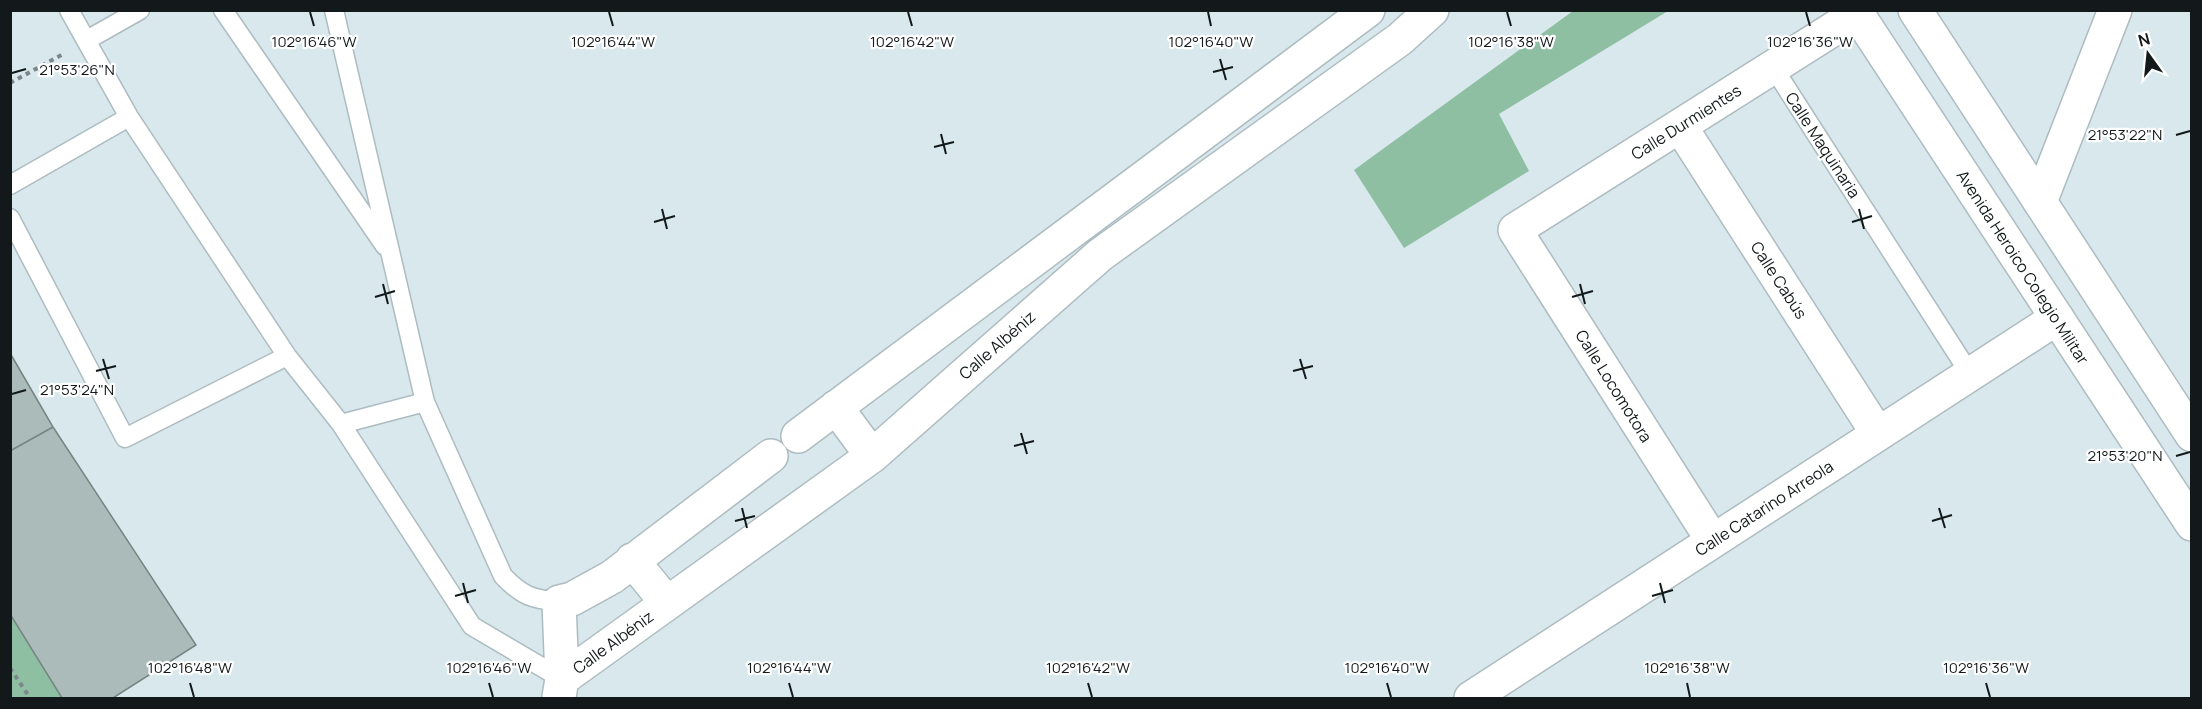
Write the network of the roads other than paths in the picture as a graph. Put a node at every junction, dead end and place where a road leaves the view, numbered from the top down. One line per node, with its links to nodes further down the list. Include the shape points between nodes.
1 (69, 10): 10 (lane)
2 (140, 10): 10 (lane)
3 (223, 10): 18 (lane)
4 (334, 10): 18 (lane)
5 (1432, 10): 29 (street, Calle Albéniz, via 1401,39 1100,255)
6 (1915, 10): 15 (street)
7 (2115, 10): 15 (street)
8 (1856, 12): 11 (street, Calle Durmientes); 19 (street, Avenida Heroico Colegio Militar)
9 (1359, 13): 23 (street)
10 (87, 40): 12 (lane)
11 (1773, 67): 13 (street, Calle Durmientes); 21 (lane, Calle Maquinaria)
12 (129, 117): 14 (lane); 20 (lane)
13 (1680, 126): 17 (street, Calle Durmientes); 25 (street, Calle Cabús)
14 (10, 185)
15 (2040, 202): 26 (street)
16 (10, 218): 20 (lane, via 125,438)
17 (1515, 230): 31 (street, Calle Locomotora)
18 (391, 255): 22 (lane)
19 (2057, 318): 21 (street, Calle Catarino Arreola); 30 (street, Avenida Heroico Colegio Militar)
20 (287, 356): 24 (lane)
21 (1970, 374): 25 (street, Calle Catarino Arreola)
22 (425, 402): 24 (lane); 33 (lane, via 503,576 518,592 536,600)
23 (836, 407): 27 (street); 29 (street)
24 (341, 424): 35 (lane, via 472,626)
25 (1878, 434): 31 (street, Calle Catarino Arreola)
26 (2192, 435)
27 (798, 436)
28 (771, 456): 32 (street)
29 (872, 456): 34 (street, Calle Albéniz)
30 (2192, 524)
31 (1713, 541): 36 (street, Calle Catarino Arreola)
32 (632, 560): 33 (street, via 593,589); 34 (street)
33 (559, 602): 35 (street)
34 (667, 603): 35 (street, Calle Albéniz)
35 (561, 689)
36 (1471, 699)

